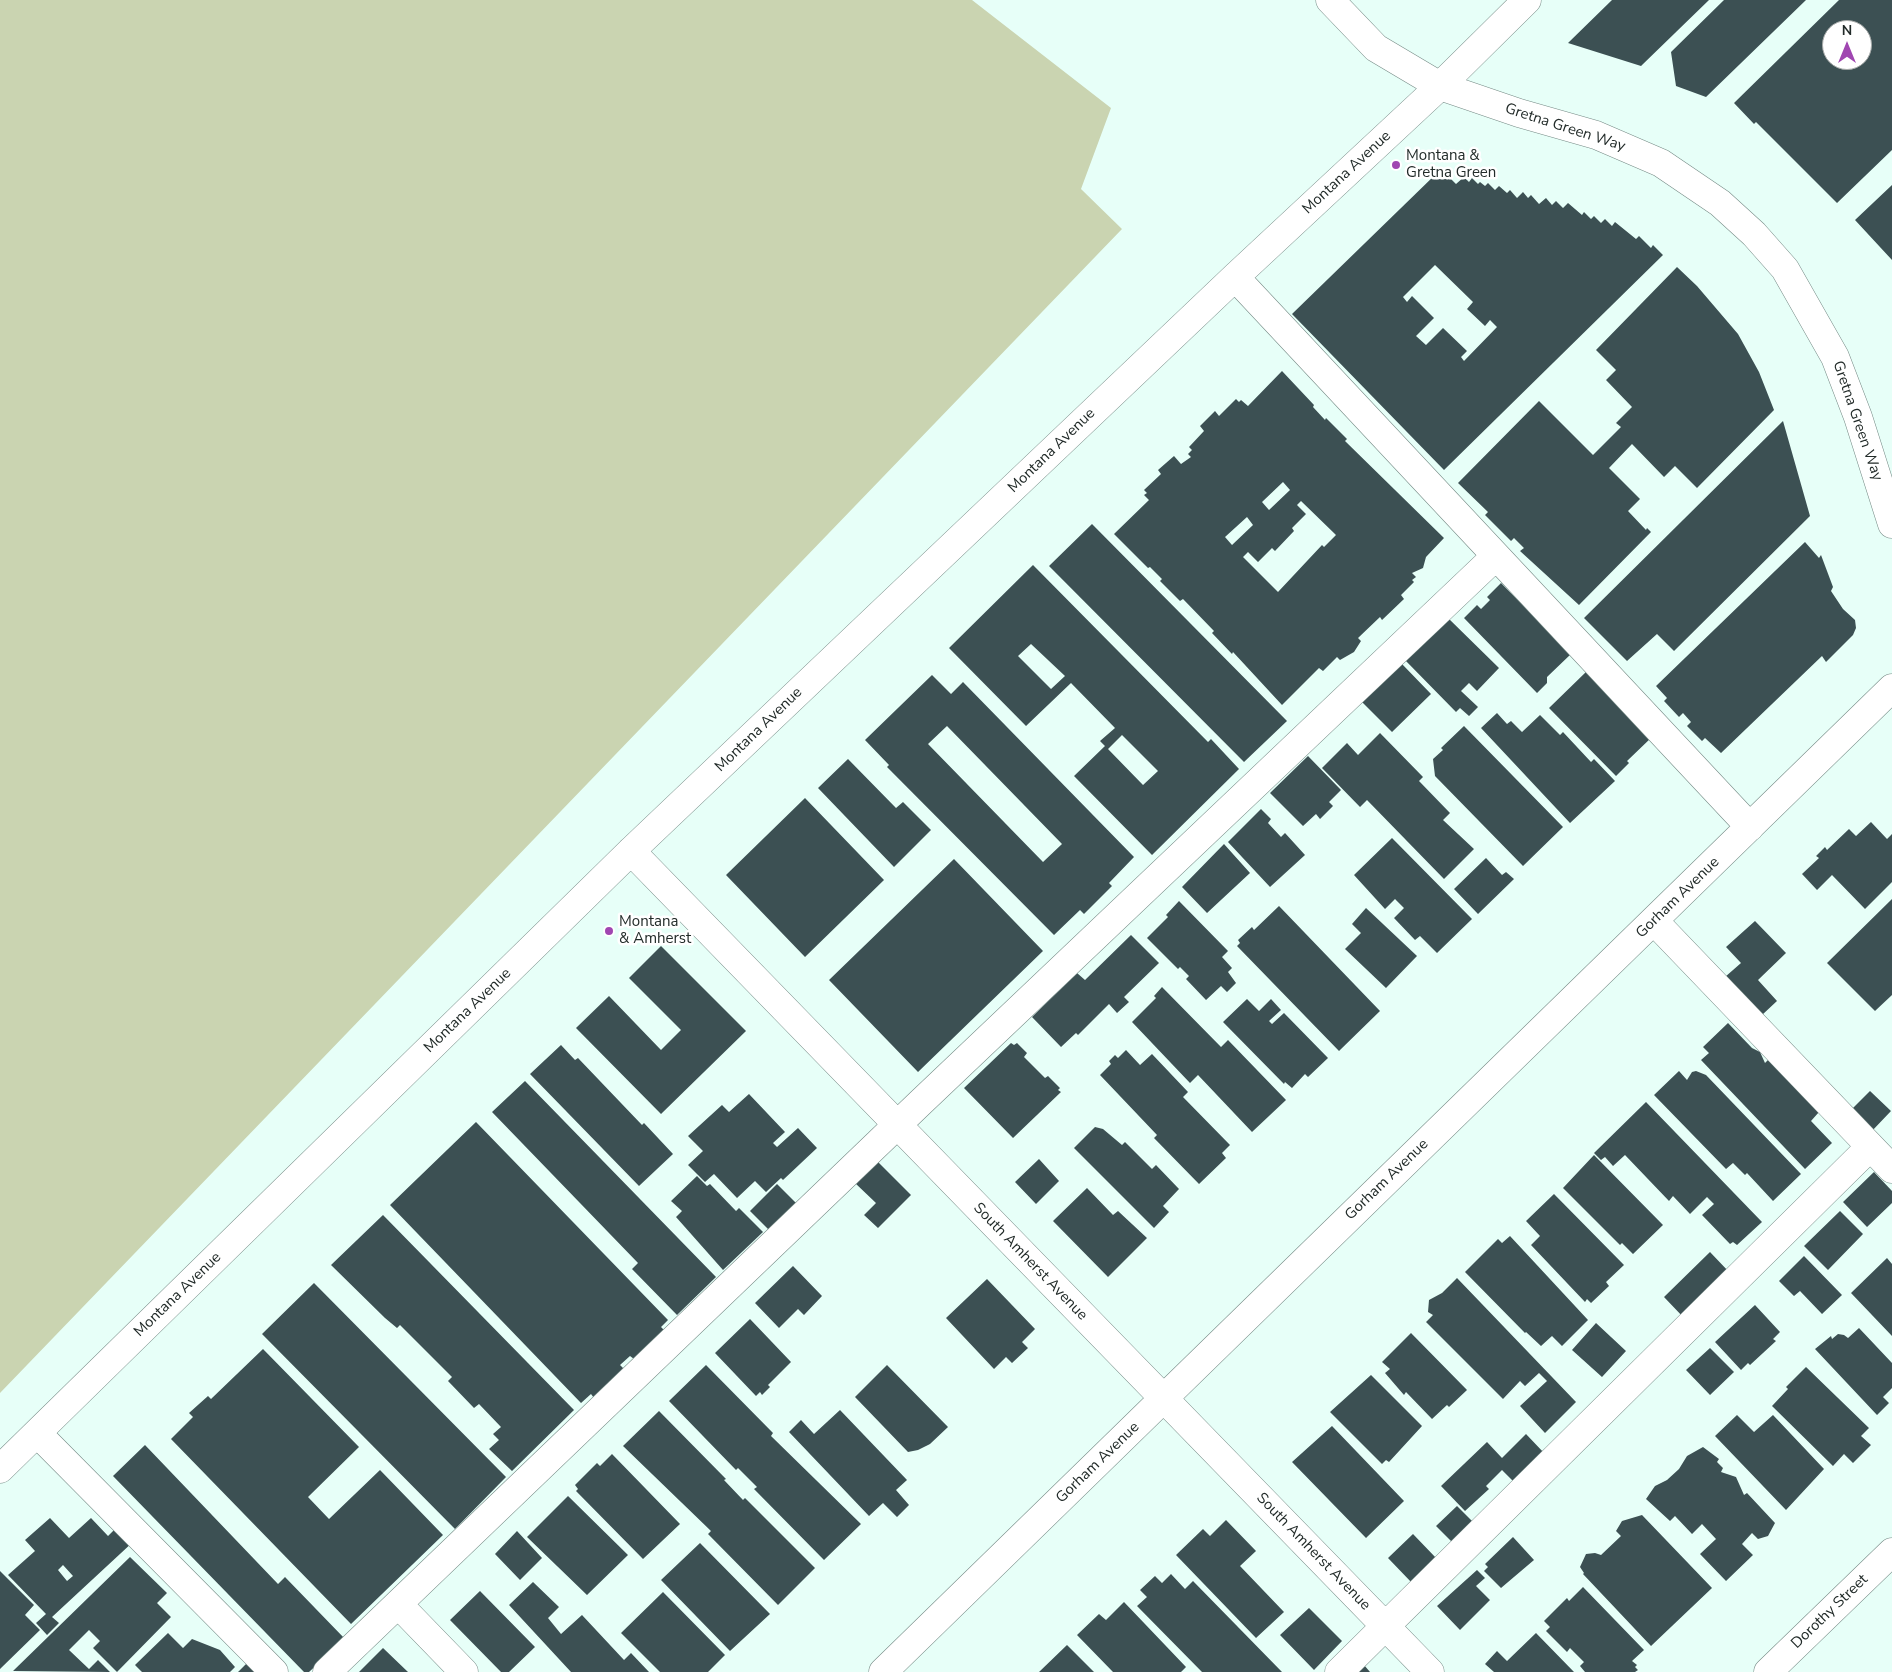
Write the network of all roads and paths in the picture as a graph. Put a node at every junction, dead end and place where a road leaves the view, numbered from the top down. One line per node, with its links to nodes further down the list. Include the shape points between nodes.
1 (1330, 0): 3 (street, Gretna Green Way, via 1376,48)
2 (1527, 0): 3 (street, Montana Avenue)
3 (1440, 86): 4 (street, Montana Avenue); 5 (street, Gretna Green Way, via 1519,114 1596,135 1661,163 1720,203 1754,234 1784,269 1835,357)
4 (1235, 277): 6 (street); 9 (street, Montana Avenue)
5 (1892, 524)
6 (1496, 556): 8 (street); 11 (street)
7 (1892, 688): 8 (street, Gorham Avenue)
8 (1750, 827): 10 (street, Gorham Avenue)
9 (631, 851): 11 (street, South Amherst Avenue); 15 (street, Montana Avenue)
10 (1654, 922): 12 (street); 14 (street, Gorham Avenue)
11 (897, 1125): 14 (street, South Amherst Avenue); 18 (street)
12 (1870, 1147): 13 (street); 19 (street)
13 (1892, 1169)
14 (1164, 1399): 19 (street, South Amherst Avenue); 23 (street, Gorham Avenue)
15 (37, 1433): 16 (street, Montana Avenue); 20 (street)
16 (0, 1470)
17 (1892, 1552): 26 (street, Dorothy Street)
18 (399, 1605): 21 (street); 22 (street)
19 (1385, 1626): 24 (street); 25 (street, South Amherst Avenue)
20 (274, 1672)
21 (327, 1672)
22 (464, 1672)
23 (883, 1672)
24 (1339, 1672)
25 (1430, 1672)
26 (1768, 1672)

